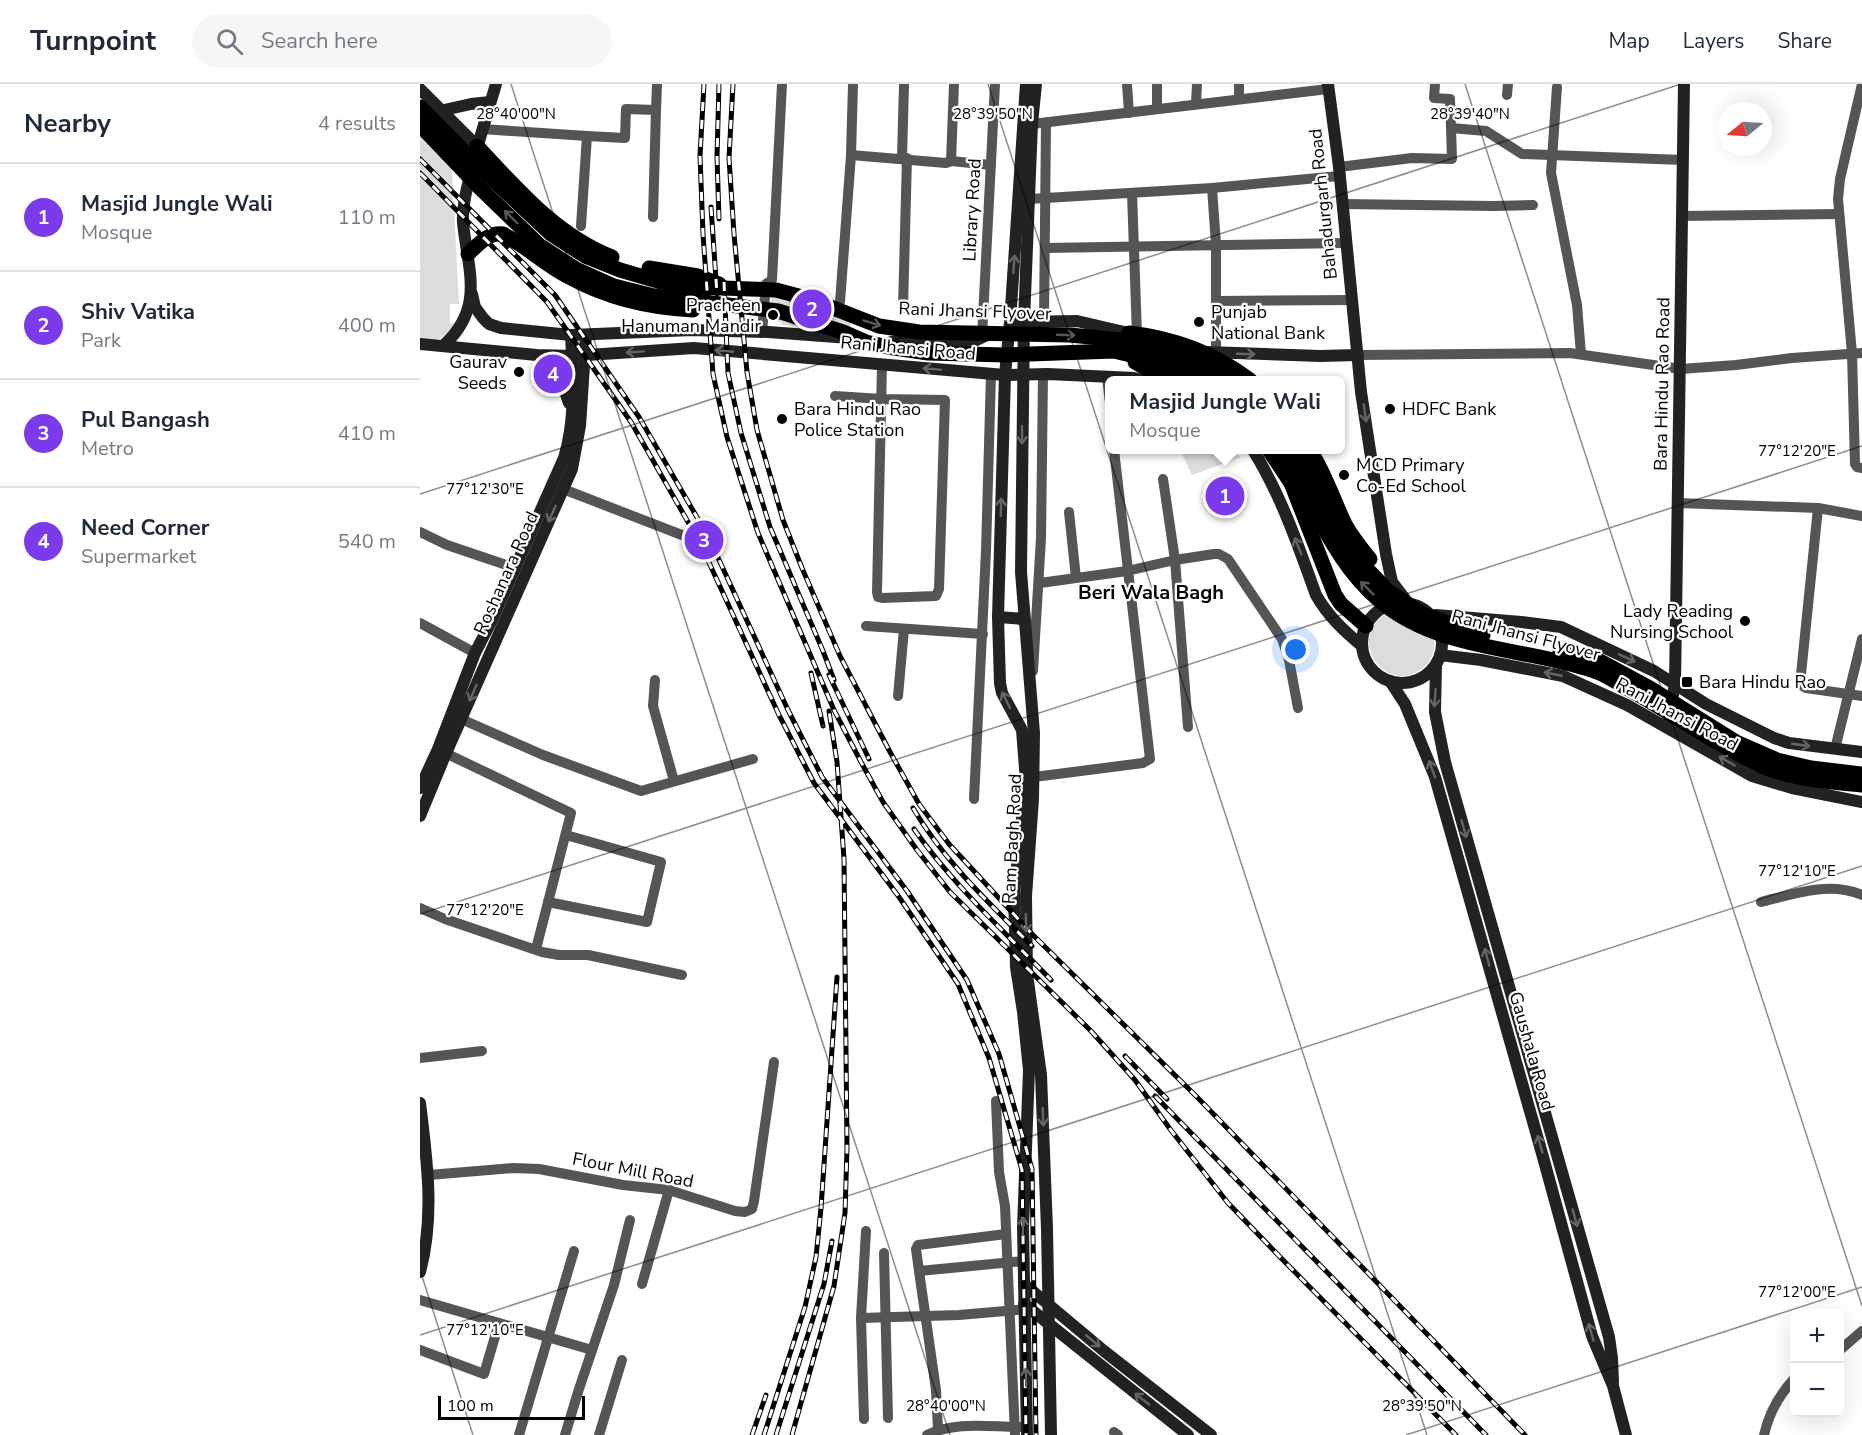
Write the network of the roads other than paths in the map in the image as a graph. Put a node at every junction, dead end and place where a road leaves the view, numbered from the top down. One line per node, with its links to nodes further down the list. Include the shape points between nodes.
1 (496, 84): 22 (main road)
2 (657, 84): 27 (street)
3 (782, 84): 69 (street, via 772,280 766,284)
4 (853, 84): 37 (street)
5 (904, 84): 39 (street)
6 (954, 84): 41 (street)
7 (995, 84): 42 (street, Library Road)
8 (1026, 84): 68 (main road, Ram Bagh Road, one-way to 8)
9 (1036, 84): 31 (main road, Ram Bagh Road)
10 (1127, 84): 28 (street)
11 (1157, 84): 25 (street)
12 (1197, 84): 23 (street)
13 (1239, 84): 21 (street)
14 (1435, 84): 33 (street, via 1434,98 1450,99)
15 (1684, 84): 40 (main road, Bara Hindu Rao Road)
16 (1862, 84): 50 (street, via 1840,179)
17 (1328, 86): 20 (street); 43 (main road, Bahadurgarh Road)
18 (1557, 87): 38 (street)
19 (420, 89): 26 (main road)
20 (1280, 89): 21 (street)
21 (1239, 99): 23 (street)
22 (490, 102): 26 (main road); 34 (main road)
23 (1196, 104): 25 (street)
24 (420, 107): 59 (main road, Rani Jhansi Flyover, via 551,234 585,256 661,282)
25 (1157, 109): 28 (street)
26 (441, 110): 29 (main road); 36 (main road)
27 (656, 110): 35 (street, via 626,109 625,138); 52 (street)
28 (1129, 113): 30 (street)
29 (420, 116)
30 (1046, 123): 31 (street); 46 (street)
31 (1032, 124): 47 (main road, Ram Bagh Road)
32 (420, 125): 64 (main road, one-way to 32, via 654,296 614,286 576,269 539,245)
33 (1451, 128): 38 (street, via 1486,131 1522,154); 43 (street, via 1452,159 1412,158)
34 (482, 129): 35 (street); 36 (main road)
35 (587, 136): 53 (street)
36 (477, 146): 58 (main road, via 465,196 463,220); 59 (main road, via 543,213 597,251)
37 (850, 155): 39 (street); 63 (street)
38 (1551, 155): 40 (street); 80 (street, via 1553,188 1577,305)
39 (904, 158): 41 (street); 65 (street)
40 (1683, 160): 51 (main road, Bara Hindu Rao Road)
41 (951, 161): 42 (street)
42 (991, 165): 73 (street, Library Road)
43 (1339, 172): 44 (street); 48 (main road, Bahadurgarh Road)
44 (1212, 188): 45 (street); 55 (street)
45 (1132, 193): 46 (street); 56 (street)
46 (1045, 198): 47 (street); 57 (street)
47 (1029, 199): 66 (main road, Ram Bagh Road)
48 (1342, 204): 49 (street); 54 (main road, Bahadurgarh Road)
49 (1533, 205)
50 (1839, 214): 51 (street); 79 (street)
51 (1682, 216): 86 (main road, Bara Hindu Rao Road)
52 (652, 217)
53 (581, 226)
54 (1346, 243): 55 (street); 61 (main road, Bahadurgarh Road)
55 (1216, 244): 56 (street); 62 (street)
56 (1135, 247): 57 (street); 72 (street)
57 (1045, 248): 67 (street)
58 (468, 254): 60 (main road); 64 (main road, via 490,235 500,233 569,278 618,297 648,306 698,310)
59 (730, 288): 74 (main road, Rani Jhansi Flyover, one-way to 74, via 776,290 879,326 919,332)
60 (472, 294): 70 (main road, Rani Jhansi Road, via 477,311 489,324); 76 (main road, via 459,329)
61 (1352, 300): 62 (street); 82 (main road, Bahadurgarh Road)
62 (1217, 301): 78 (street)
63 (840, 302)
64 (723, 305): 77 (main road, via 778,311 866,342 928,353)
65 (903, 308)
66 (1024, 321): 67 (main road, Rani Jhansi Road); 68 (main road, Rani Jhansi Road); 90 (main road, Ram Bagh Road)
67 (1044, 321): 72 (main road, Rani Jhansi Road, via 1077,321)
68 (1010, 322): 73 (main road, Rani Jhansi Road); 88 (main road, Ram Bagh Road)
69 (758, 331): 71 (main road, Rani Jhansi Road); 73 (main road, Rani Jhansi Road, via 899,342 972,342)
70 (572, 335): 71 (main road, Rani Jhansi Road); 83 (main road, Roshanara Road)
71 (586, 335): 84 (main road, Roshanara Road)
72 (1137, 335): 78 (main road, Rani Jhansi Road)
73 (982, 337)
74 (1103, 338): 94 (main road, Rani Jhansi Flyover, via 1131,341 1176,354); 95 (main road, via 1126,333 1174,341 1211,356)
75 (420, 345): 76 (main road, Rani Jhansi Road)
76 (444, 345): 81 (main road, Rani Jhansi Road)
77 (1114, 351): 91 (main road); 93 (main road)
78 (1212, 353): 82 (main road, Rani Jhansi Road, one-way to 82); 92 (main road)
79 (1857, 353): 86 (street); 106 (street, via 1854,464)
80 (1581, 354): 82 (street); 86 (street)
81 (537, 355): 83 (main road, Rani Jhansi Road); 99 (main road, via 556,365)
82 (1358, 355): 119 (main road, one-way to 119)
83 (572, 356): 84 (main road, Rani Jhansi Road); 99 (main road, Roshanara Road)
84 (585, 356): 85 (main road, Rani Jhansi Road, one-way to 84, via 694,348); 108 (main road, Roshanara Road, via 576,452)
85 (882, 364): 87 (main road, Rani Jhansi Road, one-way to 85); 98 (street)
86 (1681, 369): 109 (main road, Bara Hindu Rao Road)
87 (991, 374): 88 (main road, Rani Jhansi Road); 129 (street)
88 (1005, 375): 90 (main road, Rani Jhansi Road); 123 (main road, Ram Bagh Road, one-way to 88)
89 (1043, 375): 90 (main road, Rani Jhansi Road); 96 (main road, Rani Jhansi Road); 120 (street)
90 (1023, 376): 124 (main road, Ram Bagh Road, one-way to 124)
91 (1166, 376)
92 (1186, 376)
93 (1199, 376)
94 (1222, 376)
95 (1242, 376)
96 (1105, 377)
97 (835, 396): 98 (street)
98 (882, 399): 98 (street, via 878,597 936,596 945,400)
99 (571, 407): 116 (main road, Roshanara Road, via 564,459)
100 (1114, 454): 117 (street)
101 (1255, 454): 131 (main road, one-way to 101, via 1324,610 1278,496)
102 (1272, 454): 127 (main road, via 1292,483 1335,595)
103 (1285, 454): 153 (main road, Rani Jhansi Flyover, one-way to 103, via 1772,770 1732,751 1596,671 1471,643 1418,625 1381,602 1339,555)
104 (1299, 454): 150 (main road, Rani Jhansi Flyover, via 1348,549 1388,591 1423,614 1474,633 1600,661 1738,743 1777,760)
105 (1312, 454): 119 (main road, via 1352,536)
106 (1862, 468)
107 (1163, 479): 115 (street)
108 (563, 489): 114 (street); 142 (main road, Roshanara Road, one-way to 142)
109 (1678, 503): 110 (street); 136 (main road, Bara Hindu Rao Road)
110 (1818, 508): 112 (street); 137 (street, via 1800,684)
111 (1069, 512): 118 (street)
112 (1862, 516)
113 (420, 532): 116 (street)
114 (687, 537)
115 (1174, 560): 117 (street); 141 (street, via 1214,554 1228,559 1282,639); 143 (street)
116 (514, 568): 132 (main road, Roshanara Road)
117 (1127, 571): 118 (street); 151 (street, via 1150,759)
118 (1076, 578): 120 (street)
119 (1392, 582): 121 (main road)
120 (1040, 583): 140 (street)
121 (1409, 604): 122 (main road); 127 (main road, via 1390,605 1378,611)
122 (1429, 614): 133 (main road, via 1441,634); 136 (main road, Rani Jhansi Road, one-way to 136, via 1561,627)
123 (998, 617): 124 (main road); 145 (main road, Ram Bagh Road, one-way to 123, via 1002,693)
124 (1024, 619): 140 (main road, Ram Bagh Road)
125 (420, 623): 132 (street)
126 (866, 626): 128 (street)
127 (1366, 626): 131 (main road)
128 (904, 629): 129 (street); 138 (street)
129 (982, 634): 155 (street)
130 (1862, 639): 137 (street)
131 (1362, 646): 135 (main road, via 1372,670)
132 (475, 653): 147 (main road, Roshanara Road)
133 (1438, 660): 135 (main road, via 1421,679 1408,683); 144 (main road, Rani Jhansi Road, one-way to 133, via 1563,676 1481,660); 199 (main road, one-way to 199, via 1438,732 1609,1337)
134 (655, 680): 152 (street, via 653,706)
135 (1390, 681): 199 (main road, Gaushala Road, one-way to 135, via 1592,1336 1435,777 1405,704)
136 (1675, 684): 144 (main road, Bara Hindu Rao Road); 146 (main road, Rani Jhansi Road, one-way to 146, via 1774,738)
137 (1849, 694): 139 (street); 146 (street)
138 (898, 696)
139 (1862, 696)
140 (1031, 704): 145 (main road, Ram Bagh Road)
141 (1298, 708)
142 (461, 718): 147 (main road, Roshanara Road); 152 (street, via 543,755 641,791)
143 (1188, 727)
144 (1667, 727): 156 (main road, Rani Jhansi Road, one-way to 144, via 1752,776)
145 (1028, 732): 151 (main road, Ram Bagh Road); 177 (main road, Ram Bagh Road, one-way to 145, via 1029,1070 1016,967 1014,894)
146 (1835, 749): 148 (main road, Rani Jhansi Road)
147 (442, 751): 154 (main road, Roshanara Road); 157 (main road, Roshanara Road); 158 (street, via 571,813)
148 (1862, 752)
149 (753, 759): 152 (street)
150 (1862, 774)
151 (1034, 777): 184 (main road, Ram Bagh Road, one-way to 184, via 1026,896 1027,974 1041,1075)
152 (674, 781)
153 (1862, 785)
154 (420, 788)
155 (974, 799)
156 (1862, 802)
157 (420, 816)
158 (566, 835): 161 (street); 161 (street, via 661,862 647,922)
159 (1862, 895): 160 (street, via 1818,889)
160 (1761, 902)
161 (548, 903): 163 (street)
162 (420, 908): 163 (street)
163 (536, 950): 164 (street, via 588,955)
164 (682, 975)
165 (482, 1051): 166 (street)
166 (420, 1058)
167 (774, 1062): 171 (street, Flour Mill Road, via 752,1209 735,1211)
168 (996, 1101): 174 (street)
169 (420, 1102): 170 (main road)
170 (429, 1175): 171 (street, Flour Mill Road, via 526,1168); 180 (main road, via 429,1212)
171 (669, 1191): 181 (street)
172 (630, 1220): 196 (street)
173 (866, 1231): 188 (street)
174 (1006, 1234): 178 (street); 179 (street, via 918,1245)
175 (574, 1251): 193 (street)
176 (884, 1253): 189 (street)
177 (1024, 1261): 178 (street); 182 (main road, Ram Bagh Road)
178 (1007, 1262): 179 (street); 186 (street)
179 (919, 1271): 187 (street)
180 (420, 1272)
181 (642, 1284)
182 (1024, 1284): 184 (main road); 185 (main road, Ram Bagh Road)
183 (420, 1300): 190 (street)
184 (1048, 1304): 191 (main road, Ram Bagh Road); 210 (main road, one-way to 210)
185 (1024, 1307): 186 (street); 191 (main road); 203 (main road, Ram Bagh Road, one-way to 185)
186 (1010, 1311): 187 (street); 203 (street)
187 (926, 1316): 189 (street); 202 (street)
188 (861, 1318): 189 (street); 201 (street)
189 (885, 1318): 200 (street)
190 (499, 1323): 193 (street); 195 (street, via 484,1374)
191 (1048, 1324): 208 (main road, Ram Bagh Road); 209 (main road, one-way to 191)
192 (1862, 1331): 194 (street)
193 (547, 1338): 196 (street); 204 (street)
194 (1844, 1346)
195 (420, 1350)
196 (592, 1350): 205 (street)
197 (622, 1360): 206 (street)
198 (1790, 1383): 212 (street, via 1775,1404)
199 (1613, 1386): 211 (main road, Gaushala Road)
200 (888, 1418)
201 (864, 1419)
202 (938, 1429): 203 (street, via 952,1426); 207 (street)
203 (1021, 1431)
204 (519, 1435)
205 (565, 1435)
206 (599, 1435)
207 (927, 1435)
208 (1051, 1435)
209 (1188, 1435)
210 (1211, 1435)
211 (1626, 1435)
212 (1764, 1435)

